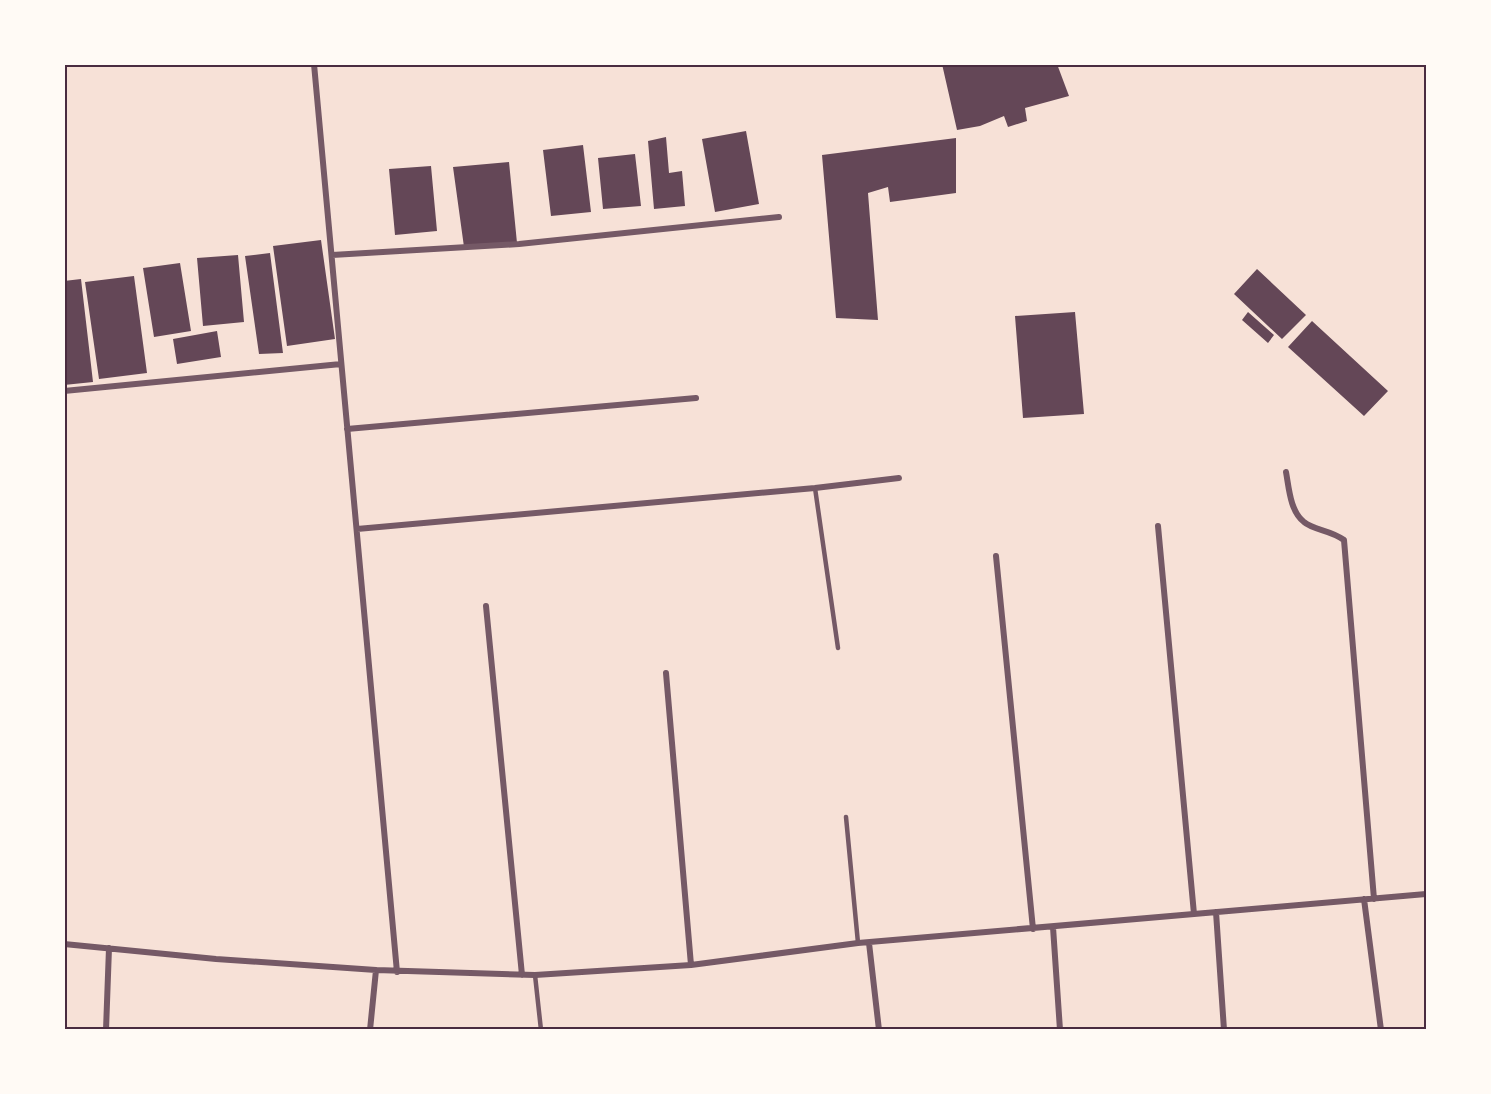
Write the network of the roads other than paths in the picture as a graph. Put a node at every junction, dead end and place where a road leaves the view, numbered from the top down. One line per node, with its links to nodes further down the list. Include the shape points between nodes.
1 (314, 64): 3 (street)
2 (779, 217): 3 (street, via 519,243)
3 (332, 255): 4 (street)
4 (341, 364): 5 (street); 7 (street)
5 (64, 391)
6 (696, 398): 7 (street)
7 (347, 429): 12 (street)
8 (1286, 472): 20 (street, via 1293,505 1304,522 1344,540)
9 (899, 478): 10 (street)
10 (815, 488): 12 (street); 15 (lane)
11 (1158, 526): 22 (street)
12 (357, 529): 31 (street)
13 (996, 556): 24 (street)
14 (486, 606): 32 (street)
15 (838, 648)
16 (666, 673): 29 (street)
17 (846, 817): 26 (lane)
18 (1426, 894): 20 (street)
19 (1364, 899): 20 (street); 21 (street); 40 (street)
20 (1374, 899)
21 (1216, 912): 22 (street); 39 (street)
22 (1194, 914): 23 (street)
23 (1053, 927): 24 (street); 38 (street)
24 (1033, 929): 25 (street)
25 (869, 942): 26 (street); 37 (street)
26 (858, 943): 29 (street)
27 (64, 944): 28 (street)
28 (109, 948): 30 (street); 34 (street)
29 (692, 964): 33 (street)
30 (376, 970): 31 (street); 35 (street)
31 (398, 972): 32 (street)
32 (522, 975): 33 (street)
33 (535, 975): 36 (lane)
34 (106, 1029)
35 (370, 1029)
36 (541, 1029)
37 (879, 1029)
38 (1060, 1029)
39 (1224, 1029)
40 (1381, 1029)

